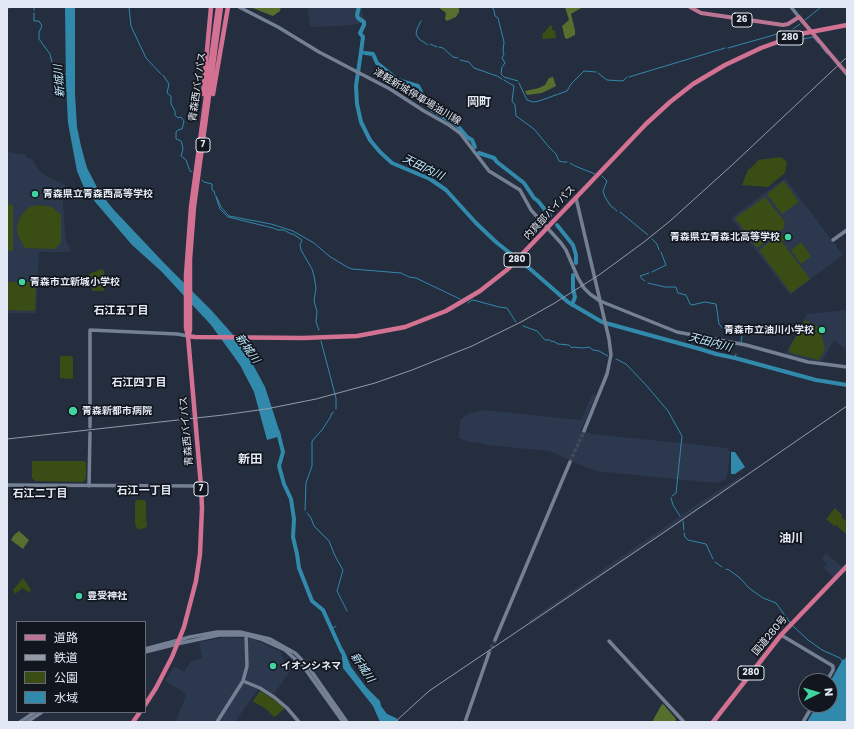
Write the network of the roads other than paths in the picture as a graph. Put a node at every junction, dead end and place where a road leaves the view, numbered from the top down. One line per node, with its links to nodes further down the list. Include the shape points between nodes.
1 (211, 7): 12 (highway)
2 (218, 7): 12 (highway, 青森西バイパス / 7)
3 (221, 7): 13 (highway, 青森西バイパス / 7)
4 (228, 7): 13 (highway)
5 (239, 7): 15 (street, 津軽新城停車場油川線, via 390,89 460,132 482,164 520,190 531,210)
6 (690, 7): 8 (main road, 26, via 701,13 783,25)
7 (791, 7): 8 (street)
8 (799, 17): 10 (main road)
9 (847, 25): 10 (highway, 内真部バイパス / 280)
10 (811, 31): 11 (main road); 14 (highway, 内真部バイパス / 280, via 754,51 693,84 646,124)
11 (847, 74)
12 (200, 142): 18 (highway, 青森西バイパス / 7, via 191,207)
13 (202, 151): 18 (highway, 青森西バイパス / 7)
14 (576, 198): 15 (highway, 内真部バイパス / 280); 19 (street)
15 (548, 228): 19 (street, 津軽新城停車場油川線, via 566,250 584,288); 20 (highway, 内真部バイパス / 280, via 485,288 458,305 420,322 390,331 352,337 318,338)
16 (847, 230): 17 (street)
17 (833, 240)
18 (188, 281): 20 (highway, 青森西バイパス / 7); 20 (highway, 青森西バイパス / 7)
19 (600, 301): 21 (street, 津軽新城停車場油川線, via 677,332 739,344 808,362); 23 (street, via 611,362)
20 (188, 336): 22 (street, via 90,330); 28 (highway, 青森西バイパス / 7)
21 (847, 367)
22 (90, 427)
23 (584, 431)
24 (90, 433): 27 (street)
25 (570, 462): 32 (street)
26 (7, 485): 27 (street)
27 (89, 486): 28 (street)
28 (201, 486): 34 (highway, 青森西バイパス / 7, via 200,554 190,604)
29 (847, 566): 31 (highway, 国道280号 / 280)
30 (246, 634): 34 (street, via 233,631 217,632); 39 (street, via 247,666); 40 (street, via 276,645 293,656)
31 (781, 635): 38 (street, via 833,666); 55 (highway, 国道280号 / 280)
32 (495, 640)
33 (609, 641): 54 (street)
34 (178, 642): 35 (street); 36 (street); 41 (highway, 青森西バイパス / 7)
35 (146, 649)
36 (146, 652)
37 (490, 653): 53 (street)
38 (831, 673)
39 (243, 681): 49 (street); 50 (street, via 274,697)
40 (325, 693): 51 (street); 52 (street)
41 (146, 703)
42 (34, 713): 46 (street)
43 (40, 713): 47 (street)
44 (139, 713): 48 (highway)
45 (808, 713): 56 (street)
46 (20, 722)
47 (27, 722)
48 (133, 722)
49 (217, 722)
50 (299, 722)
51 (343, 722)
52 (347, 722)
53 (465, 722)
54 (684, 722)
55 (713, 722)
56 (803, 722)

